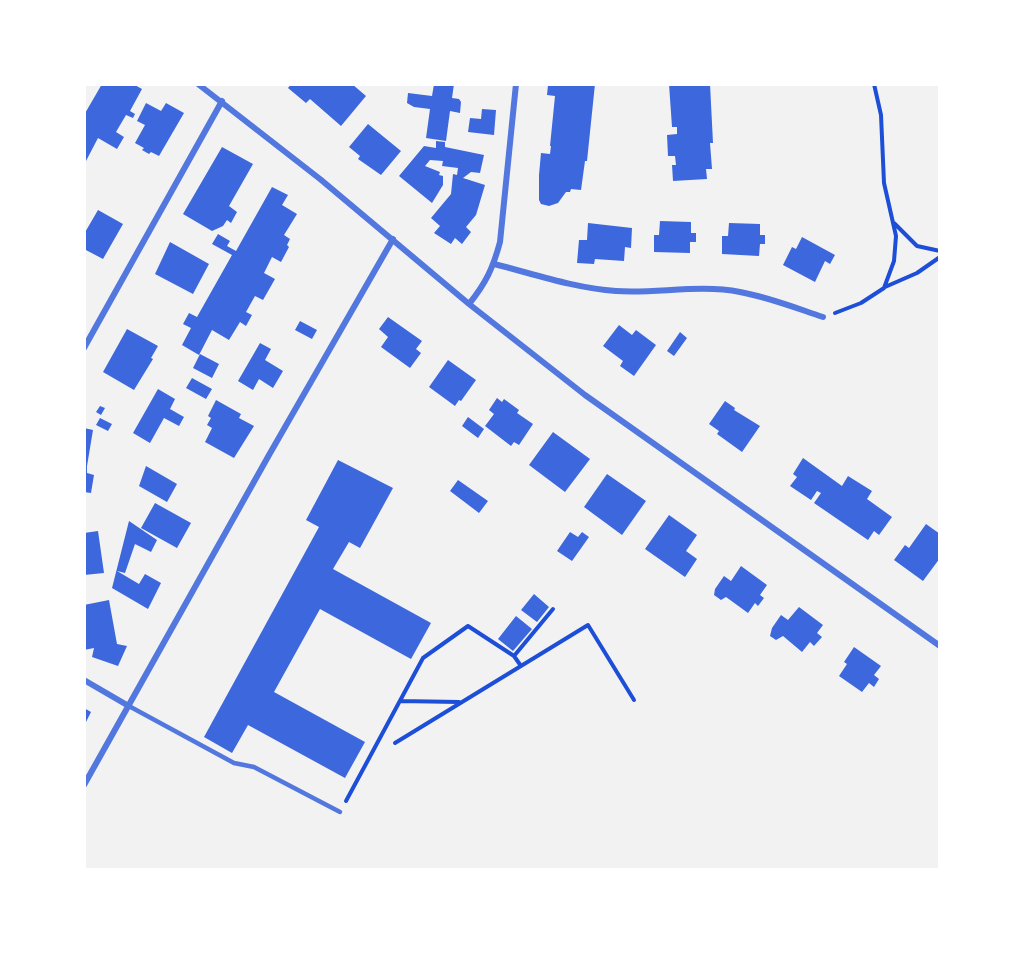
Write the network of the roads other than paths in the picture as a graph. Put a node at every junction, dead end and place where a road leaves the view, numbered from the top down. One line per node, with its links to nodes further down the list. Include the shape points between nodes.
1 (198, 84): 3 (street)
2 (516, 84): 5 (street, via 500,242)
3 (222, 101): 4 (street); 8 (street)
4 (393, 239): 6 (street); 11 (street)
5 (494, 264): 6 (street); 7 (street, via 613,291 739,291)
6 (469, 304): 9 (street, via 585,395)
7 (824, 317)
8 (84, 348)
9 (940, 646)
10 (84, 681): 11 (street)
11 (127, 705): 12 (street); 13 (lane, via 234,763 254,767)
12 (84, 785)
13 (340, 812)

